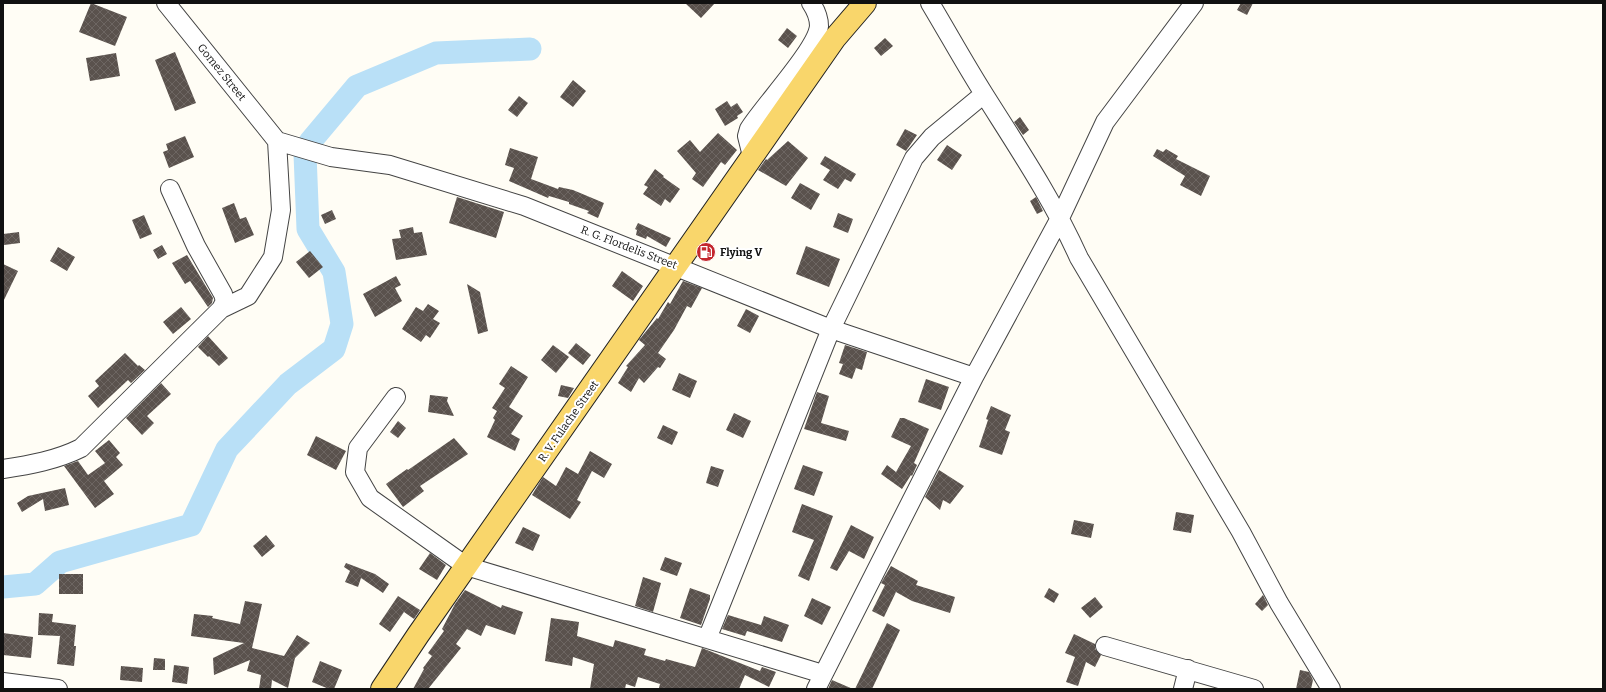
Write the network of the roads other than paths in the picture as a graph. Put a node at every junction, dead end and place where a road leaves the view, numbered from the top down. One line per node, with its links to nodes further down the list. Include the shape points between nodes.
1 (166, 3): 7 (street, Gomez Street)
2 (811, 3): 8 (street, via 818,17 817,34 808,51 750,129 747,136)
3 (865, 3): 8 (main road, R. V. Fulache Street, via 835,38)
4 (930, 3): 6 (street)
5 (1194, 3): 10 (street, via 1104,122)
6 (984, 94): 10 (street); 13 (street, via 932,137 914,158)
7 (277, 141): 11 (street, R. G. Flordelis Street, via 331,157 390,165 524,206); 12 (street, via 280,210 272,257 248,296)
8 (753, 154): 11 (main road, R. V. Fulache Street)
9 (170, 189): 12 (street, via 196,246 223,294 225,301)
10 (1060, 218): 14 (street); 27 (street, via 1079,258 1242,532 1278,603)
11 (677, 266): 13 (street, R. G. Flordelis Street); 17 (main road, R. V. Fulache Street)
12 (221, 309): 16 (street, via 81,448 33,464)
13 (831, 329): 14 (street, R. G. Flordelis Street); 18 (street)
14 (974, 377): 22 (street)
15 (396, 397): 17 (street, via 358,448 355,472 370,498)
16 (3, 469)
17 (466, 566): 18 (street); 24 (main road, R. V. Fulache Street)
18 (707, 639): 22 (street)
19 (1104, 646): 20 (street)
20 (1188, 670): 25 (street); 26 (street)
21 (3, 682): 23 (street)
22 (819, 682)
23 (58, 689)
24 (382, 689)
25 (1183, 689)
26 (1254, 689)
27 (1331, 689)

